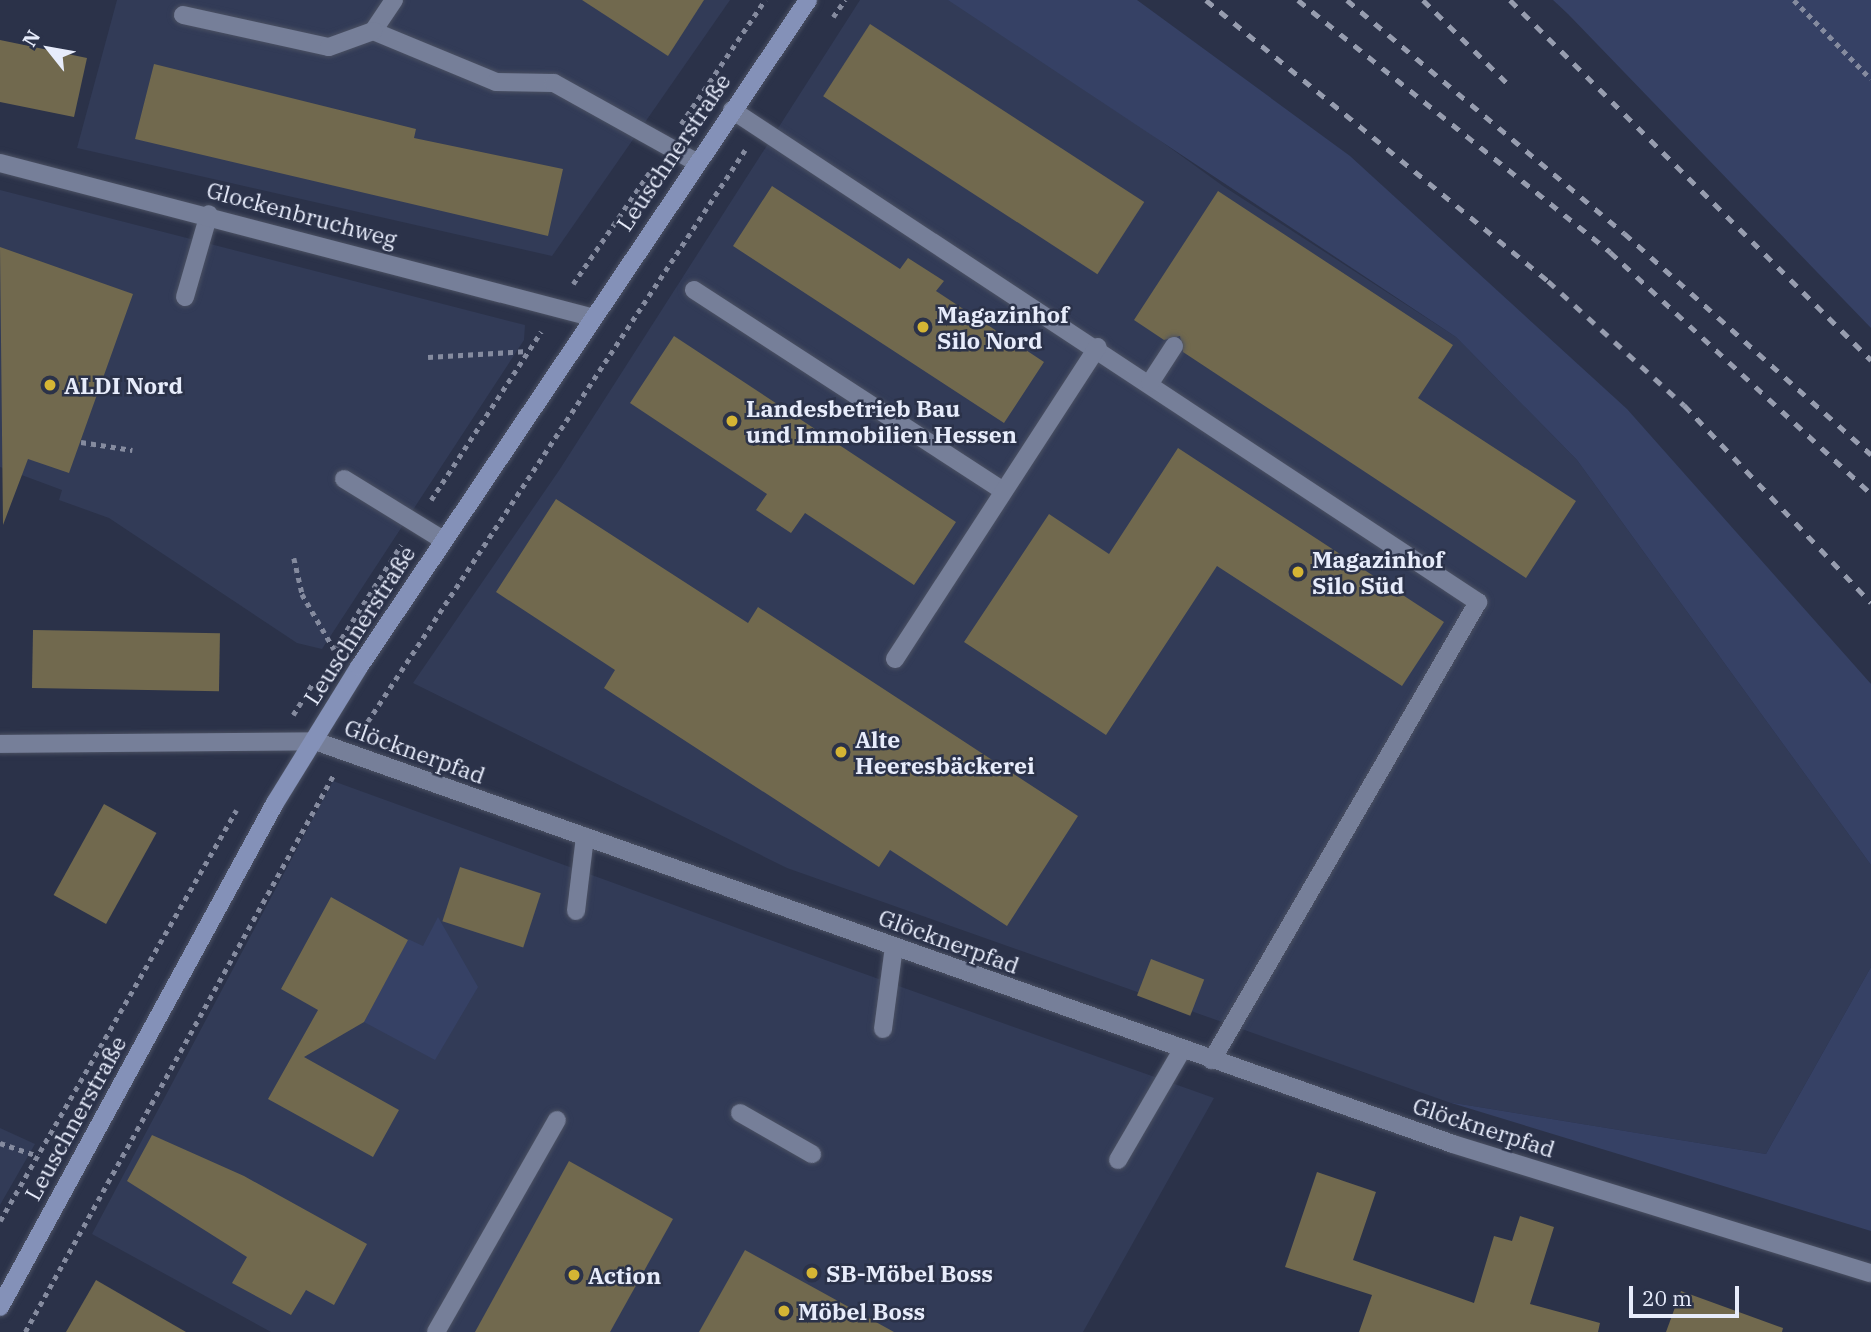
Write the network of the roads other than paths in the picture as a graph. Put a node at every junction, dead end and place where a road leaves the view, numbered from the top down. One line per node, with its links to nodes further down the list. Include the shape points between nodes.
1 (394, 0): 4 (street)
2 (808, 0): 5 (main road, Leuschnerstraße)
3 (183, 15): 4 (street, via 329,47)
4 (373, 31): 6 (street, via 496,82 554,83)
5 (732, 110): 6 (main road, Leuschnerstraße); 13 (street)
6 (696, 162): 11 (main road, Leuschnerstraße)
7 (0, 163): 8 (street, Glockenbruchweg)
8 (209, 214): 10 (street); 11 (street, Glockenbruchweg)
9 (694, 290): 16 (street)
10 (185, 298)
11 (591, 317): 17 (main road, Leuschnerstraße)
12 (1174, 346): 14 (street)
13 (1098, 347): 14 (street); 16 (street)
14 (1150, 383): 26 (street, via 1478,602)
15 (344, 479): 17 (street)
16 (1004, 491): 18 (street)
17 (443, 540): 19 (main road, Leuschnerstraße)
18 (895, 659)
19 (315, 741): 20 (street, Glöcknerpfad); 21 (street, Glöcknerpfad); 32 (main road, Leuschnerstraße)
20 (0, 744)
21 (585, 837): 22 (street); 23 (street, Glöcknerpfad)
22 (576, 911)
23 (894, 947): 24 (street); 25 (street, Glöcknerpfad)
24 (883, 1029)
25 (1182, 1050): 26 (street, Glöcknerpfad); 30 (street)
26 (1212, 1060): 31 (street, Glöcknerpfad, via 1453,1144)
27 (740, 1112): 29 (street)
28 (557, 1120): 33 (street)
29 (812, 1154)
30 (1118, 1160)
31 (1871, 1272)
32 (0, 1306)
33 (436, 1332)

